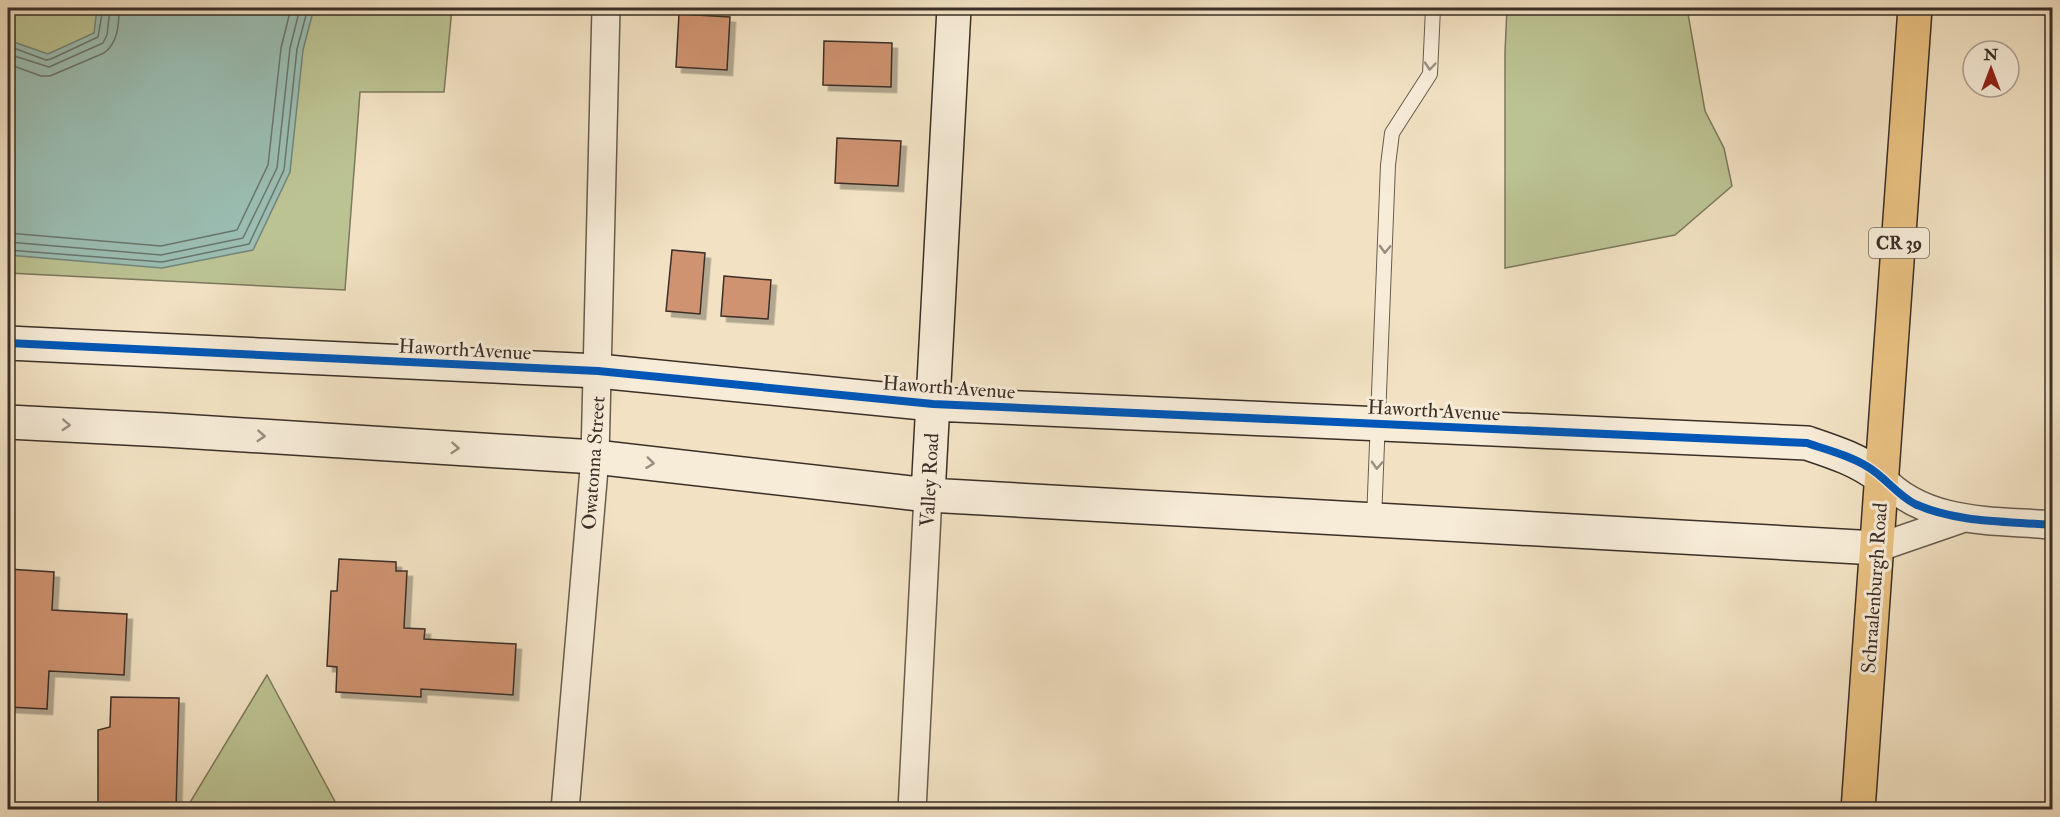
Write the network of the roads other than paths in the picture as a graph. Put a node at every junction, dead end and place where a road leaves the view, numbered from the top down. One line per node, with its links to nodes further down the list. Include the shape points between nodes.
1 (606, 8): 6 (street, Owatonna Street)
2 (954, 8): 7 (street, Valley Road)
3 (1433, 8): 9 (lane, one-way to 9, via 1430,74 1392,133)
4 (1915, 8): 11 (main road, Schraalenburgh Road / CR 39)
5 (8, 343): 6 (street, Haworth Avenue)
6 (598, 371): 7 (street, Haworth Avenue); 10 (street, Owatonna Street)
7 (933, 404): 9 (street, Haworth Avenue); 12 (street, Valley Road)
8 (8, 422): 10 (street, one-way to 10)
9 (1379, 424): 11 (street, Haworth Avenue, via 1807,443 1845,456); 14 (lane, one-way to 14)
10 (595, 457): 12 (street, one-way to 12); 17 (street, Owatonna Street)
11 (1882, 478): 13 (street, via 1912,502 1938,513); 16 (main road, Schraalenburgh Road / CR 39)
12 (928, 495): 14 (street); 18 (street, Valley Road)
13 (1965, 517): 15 (street); 16 (street)
14 (1374, 520): 16 (street)
15 (2052, 525)
16 (1877, 548): 19 (main road, Schraalenburgh Road / CR 39)
17 (565, 810)
18 (912, 810)
19 (1858, 810)

